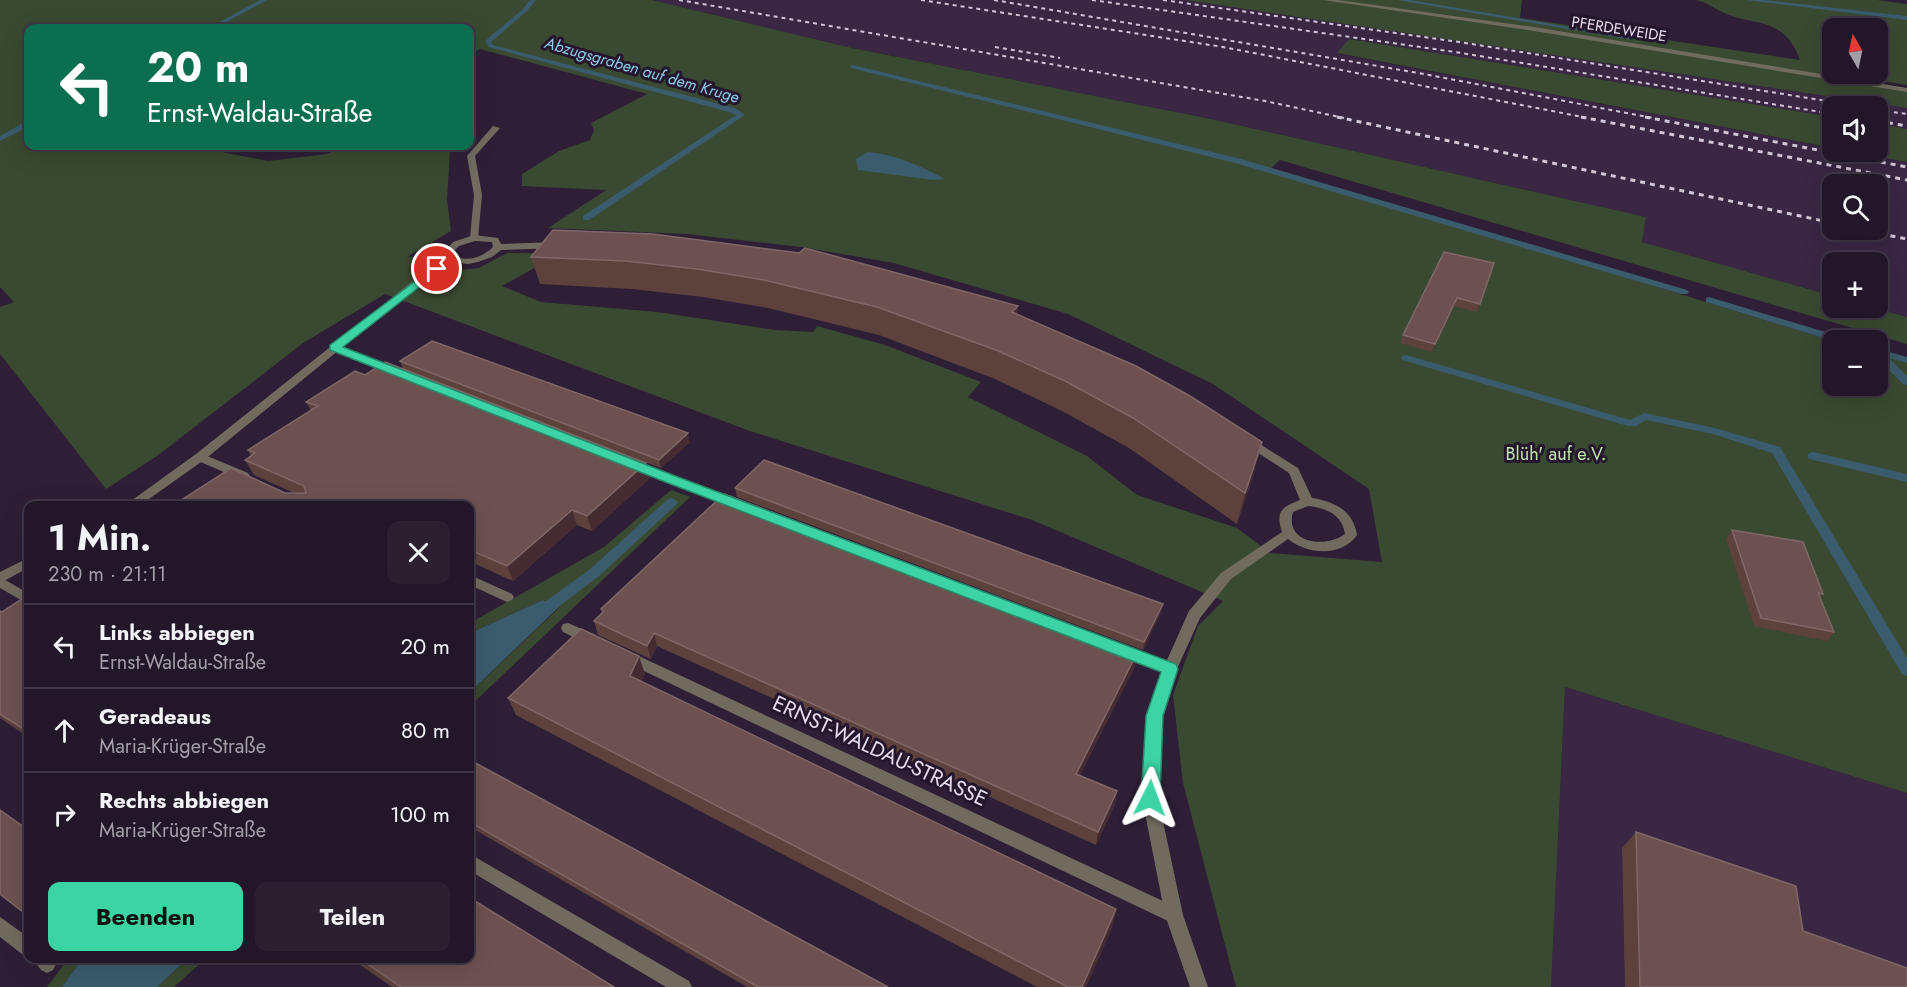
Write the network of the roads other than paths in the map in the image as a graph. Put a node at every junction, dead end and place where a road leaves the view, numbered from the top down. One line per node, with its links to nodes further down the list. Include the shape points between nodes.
1 (1326, 0): 2 (street, PFERDEWEIDE, via 1534,29)
2 (1907, 90)
3 (496, 128): 4 (street, via 471,156 478,195)
4 (474, 238): 6 (street, via 495,240); 7 (street, via 451,248 448,252)
5 (573, 244): 6 (street)
6 (498, 247): 7 (street, via 480,259)
7 (453, 259): 8 (street)
8 (334, 348): 9 (street); 11 (street)
9 (400, 374)
10 (1235, 433): 15 (street, via 1294,471)
11 (200, 457): 13 (street); 14 (street)
12 (618, 459): 16 (street)
13 (254, 481)
14 (137, 501)
15 (1307, 502): 17 (street, via 1288,509 1284,524); 17 (street, via 1344,515 1351,525 1351,535 1345,542 1323,548 1304,543)
16 (743, 505)
17 (1289, 533): 25 (street, via 1226,576 1194,615)
18 (24, 565): 19 (street)
19 (0, 580): 21 (street)
20 (474, 582): 22 (street)
21 (24, 596)
22 (507, 597)
23 (568, 628): 27 (street, ERNST-WALDAU-STRASSE)
24 (1115, 648): 25 (street)
25 (1170, 669): 27 (street, via 1155,716 1150,798)
26 (474, 864): 30 (street)
27 (1174, 915): 31 (street)
28 (0, 926): 29 (street)
29 (24, 945)
30 (683, 987)
31 (1199, 987)

